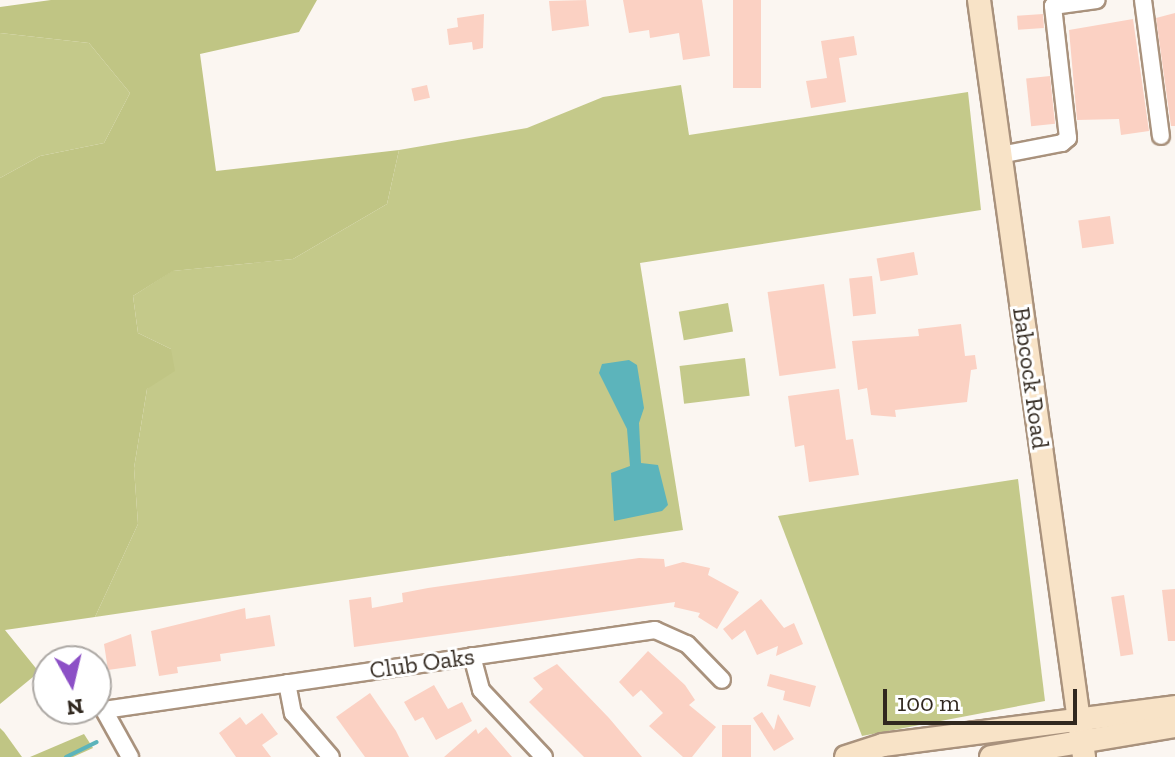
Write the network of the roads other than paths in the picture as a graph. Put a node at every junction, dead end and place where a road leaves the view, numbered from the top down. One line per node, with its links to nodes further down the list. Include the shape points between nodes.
1 (979, 0): 5 (main road, Babcock Road)
2 (1097, 0): 5 (street, via 1053,6 1068,138)
3 (1143, 0): 4 (street)
4 (1161, 136)
5 (1000, 155): 10 (main road, Babcock Road)
6 (472, 656): 7 (street, Club Oaks, via 655,630 687,644); 8 (street, Club Oaks); 15 (street, via 481,690)
7 (722, 680)
8 (287, 683): 13 (street, Club Oaks, via 104,710); 14 (street, via 293,713)
9 (1175, 707): 10 (main road)
10 (1078, 717): 12 (main road, Babcock Road); 16 (main road, via 883,745)
11 (1175, 726): 12 (main road)
12 (1083, 750): 17 (main road)
13 (130, 757)
14 (331, 757)
15 (544, 757)
16 (846, 757)
17 (991, 757)

